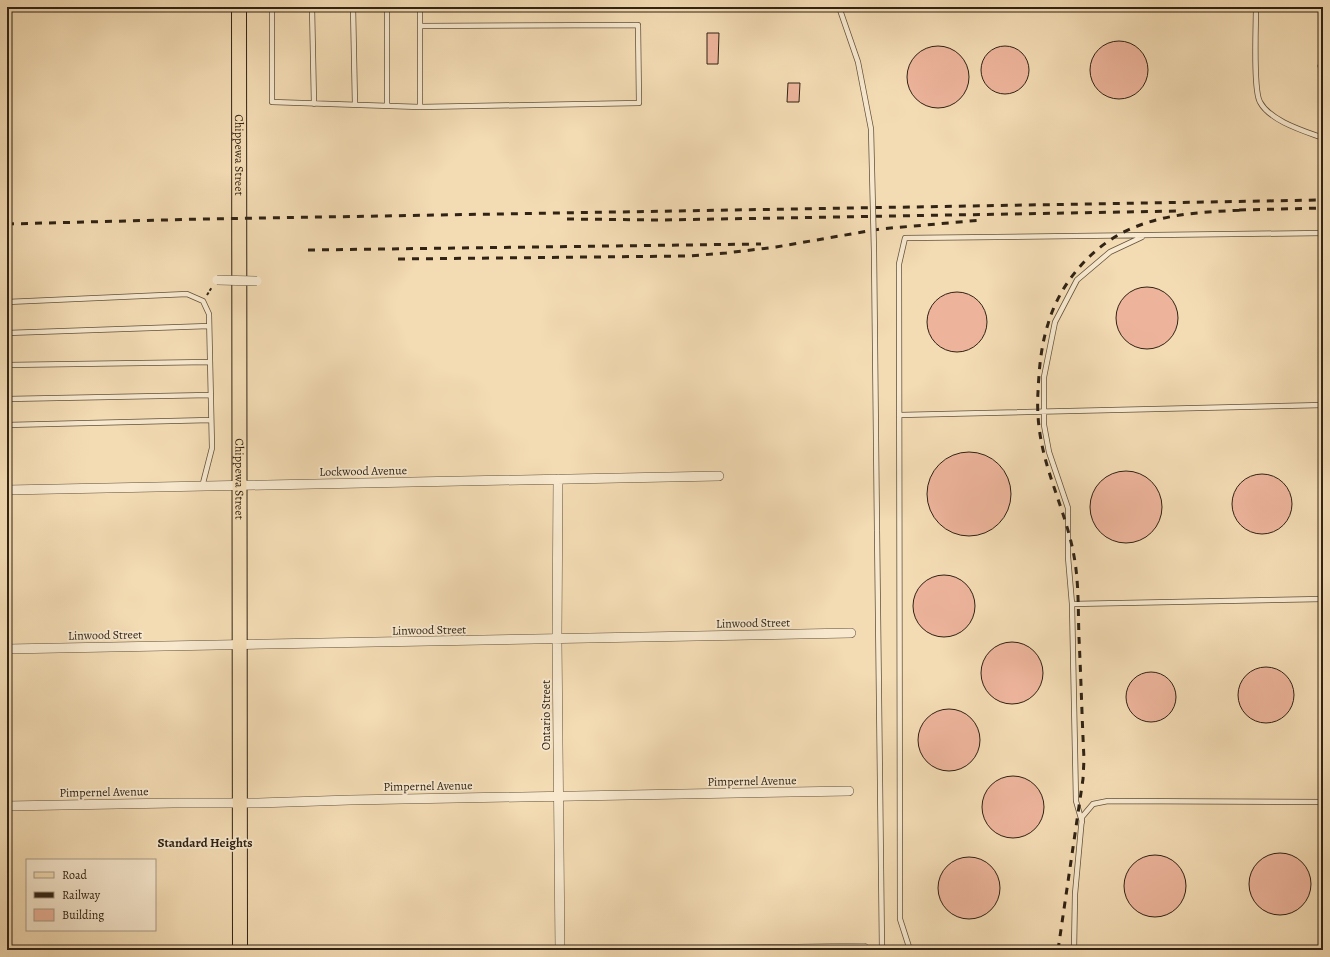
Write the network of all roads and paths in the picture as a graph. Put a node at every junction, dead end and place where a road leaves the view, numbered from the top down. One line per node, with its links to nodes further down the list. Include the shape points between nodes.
1 (239, 7): 34 (main road, Chippewa Street)
2 (272, 7): 10 (lane, via 272,102)
3 (312, 7): 10 (lane)
4 (353, 7): 11 (lane)
5 (387, 7): 12 (lane)
6 (420, 7): 9 (lane)
7 (839, 7): 53 (lane, bridge, via 858,62 871,129)
8 (1256, 7): 14 (lane, via 1256,88 1259,102 1283,121)
9 (420, 26): 13 (lane); 13 (lane, via 638,25 639,103)
10 (314, 104): 11 (lane)
11 (355, 105): 12 (lane)
12 (387, 106): 13 (lane)
13 (420, 107)
14 (1323, 138)
15 (1323, 233): 16 (lane)
16 (1146, 236): 28 (lane, via 1110,252 1077,280 1055,322 1044,377); 29 (lane, via 905,238 899,264)
17 (217, 280): 18 (street, bridge); 19 (path)
18 (257, 281)
19 (203, 301): 20 (lane, via 188,294); 21 (lane, via 209,314)
20 (7, 302)
21 (209, 326): 22 (lane); 23 (lane)
22 (7, 333)
23 (210, 362): 24 (lane); 25 (lane)
24 (7, 365)
25 (210, 395): 26 (lane); 30 (lane)
26 (7, 399)
27 (1323, 405): 28 (lane)
28 (1044, 411): 29 (lane); 38 (lane, via 1049,452 1068,508 1068,558)
29 (900, 415): 54 (lane, via 900,919)
30 (211, 420): 31 (lane); 35 (lane, via 212,448)
31 (7, 425)
32 (719, 476): 33 (street, Lockwood Avenue)
33 (558, 479): 34 (street, Lockwood Avenue); 40 (street, Ontario Street)
34 (239, 486): 35 (street, Lockwood Avenue); 41 (main road, Chippewa Street)
35 (202, 487): 36 (street, Lockwood Avenue)
36 (7, 490)
37 (1323, 599): 38 (lane)
38 (1072, 604): 48 (lane, via 1076,801)
39 (851, 633): 40 (street, Linwood Street)
40 (557, 639): 41 (street, Linwood Street); 44 (street, Ontario Street)
41 (240, 645): 42 (street, Linwood Street); 46 (main road, Chippewa Street)
42 (7, 649)
43 (849, 791): 44 (street, Pimpernel Avenue)
44 (558, 796): 46 (street, Pimpernel Avenue); 51 (street, Ontario Street)
45 (1323, 802): 48 (lane, via 1108,801 1094,804 1082,817)
46 (240, 803): 47 (street, Pimpernel Avenue); 50 (main road, Chippewa Street)
47 (7, 806)
48 (1082, 822): 55 (lane, via 1075,894)
49 (864, 948): 52 (street)
50 (240, 950)
51 (560, 950)
52 (719, 950)
53 (882, 950)
54 (910, 950)
55 (1074, 950)

